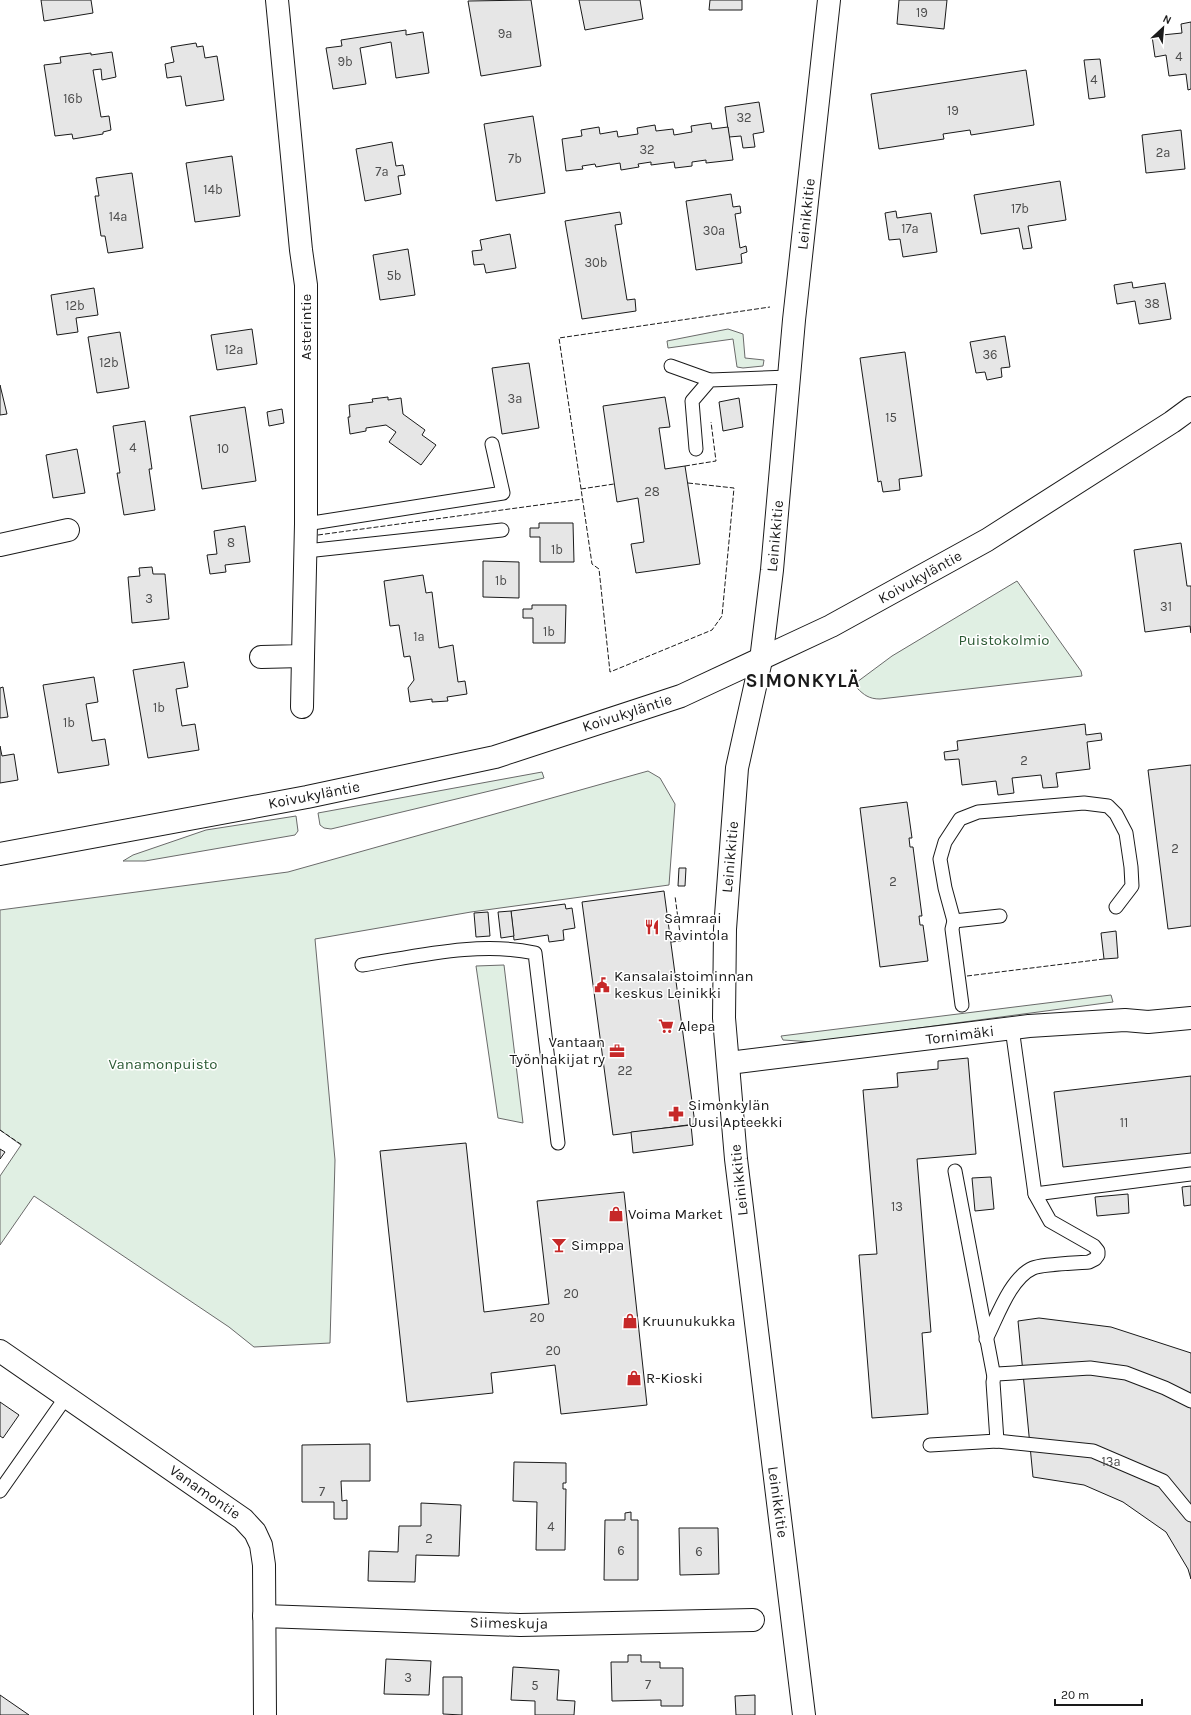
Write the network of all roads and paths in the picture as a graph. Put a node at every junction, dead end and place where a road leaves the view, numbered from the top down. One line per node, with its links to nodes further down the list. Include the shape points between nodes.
1 (278, 0): 9 (street, Asterintie, via 306,285)
2 (829, 0): 4 (street, Leinikkitie)
3 (671, 366): 5 (lane)
4 (789, 377): 5 (lane); 16 (street, Leinikkitie, via 772,570)
5 (710, 380): 8 (lane, via 692,400)
6 (1191, 408): 16 (street, Koivukyläntie, via 987,540 831,626)
7 (492, 444): 9 (lane, via 504,493)
8 (696, 449)
9 (306, 524): 13 (street, Asterintie)
10 (68, 530): 12 (street)
11 (502, 530): 13 (lane)
12 (0, 545)
13 (306, 551): 14 (street, Asterintie)
14 (303, 656): 15 (street); 17 (street, Asterintie)
15 (261, 657)
16 (761, 660): 18 (street, Koivukyläntie, via 681,696 495,757 307,798); 26 (street, Leinikkitie, via 737,768 725,928 724,1018)
17 (302, 706)
18 (0, 854)
19 (1116, 907): 21 (lane, via 1132,886 1131,867 1126,833 1116,814 1108,806 1084,803 978,812 960,819 945,842 940,859)
20 (1000, 916): 21 (lane)
21 (954, 921): 23 (lane, via 952,929)
22 (362, 965): 27 (lane, via 453,951 514,948 536,953)
23 (962, 1005)
24 (1191, 1018): 25 (street, Tornimäki)
25 (1012, 1028): 26 (street, Tornimäki); 30 (lane)
26 (729, 1063): 43 (street, Leinikkitie, via 736,1159)
27 (558, 1143)
28 (955, 1171): 31 (lane)
29 (1191, 1174): 30 (lane)
30 (1035, 1194): 31 (lane, via 1050,1221 1094,1246 1098,1255 1089,1262 1034,1267 1024,1274 1014,1285)
31 (986, 1339): 33 (lane)
32 (0, 1351): 34 (street, Vanamontie)
33 (994, 1377): 35 (lane, via 1003,1372 1090,1368 1126,1373); 36 (lane)
34 (66, 1397): 38 (lane); 40 (street, Vanamontie, via 247,1523 261,1545 264,1565)
35 (1191, 1401)
36 (997, 1441): 37 (lane); 39 (lane, via 1093,1451 1163,1481)
37 (930, 1445)
38 (0, 1491)
39 (1191, 1515)
40 (264, 1616): 41 (street, Siimeskuja, via 520,1625); 42 (street, Vanamontie)
41 (754, 1620)
42 (265, 1715)
43 (804, 1715)

